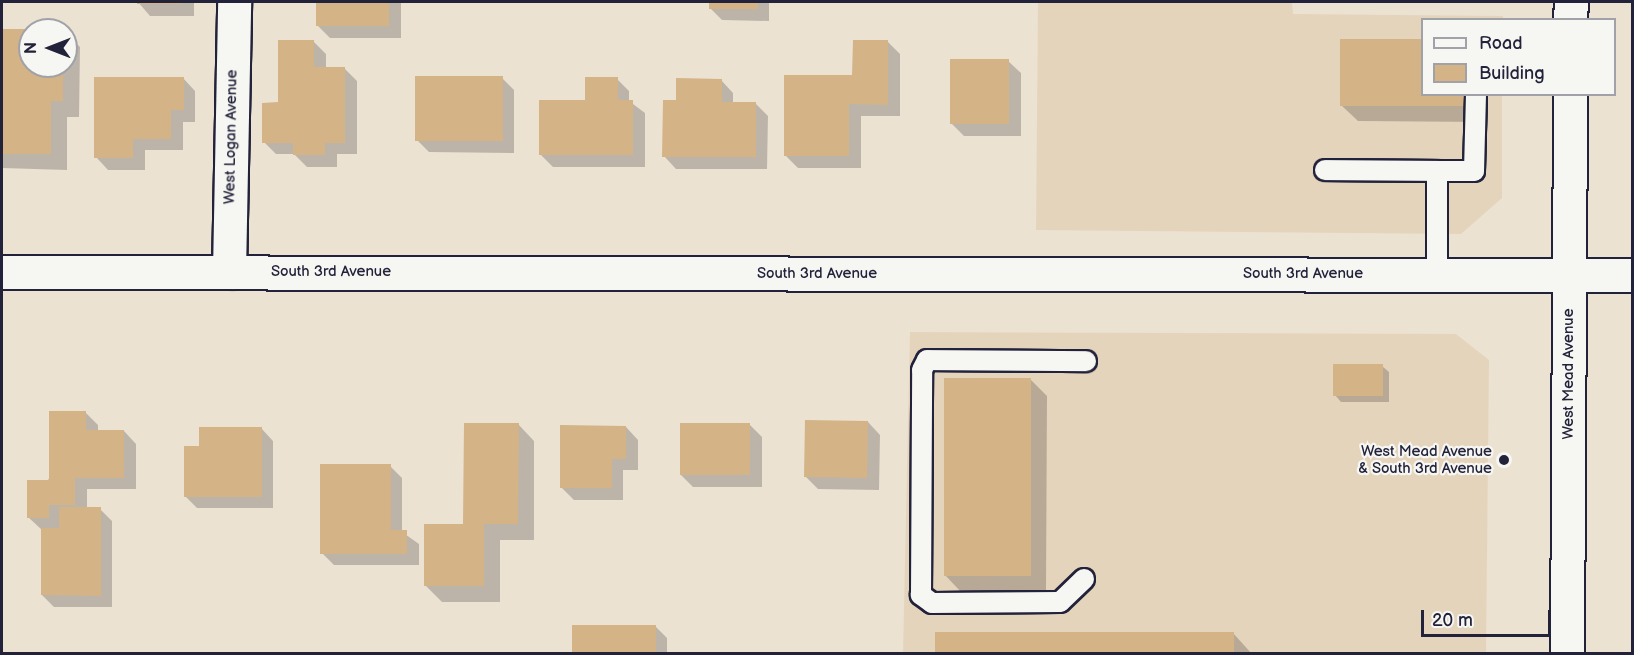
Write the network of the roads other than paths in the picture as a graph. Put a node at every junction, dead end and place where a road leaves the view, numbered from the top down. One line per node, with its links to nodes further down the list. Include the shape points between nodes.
1 (234, 2): 9 (street, West Logan Avenue)
2 (1570, 2): 3 (street)
3 (1570, 18)
4 (1476, 96): 7 (lane, via 1474,171)
5 (1570, 96): 11 (street, West Mead Avenue)
6 (1325, 170): 7 (lane)
7 (1437, 171): 10 (lane)
8 (2, 272): 9 (street, South 3rd Avenue)
9 (229, 272): 10 (street, South 3rd Avenue)
10 (1437, 274): 11 (street, South 3rd Avenue)
11 (1569, 275): 12 (street, South 3rd Avenue); 15 (street, West Mead Avenue)
12 (1632, 275)
13 (1086, 361): 14 (lane, via 927,360 922,370 921,595 932,603 1060,602)
14 (1084, 579)
15 (1567, 654)

